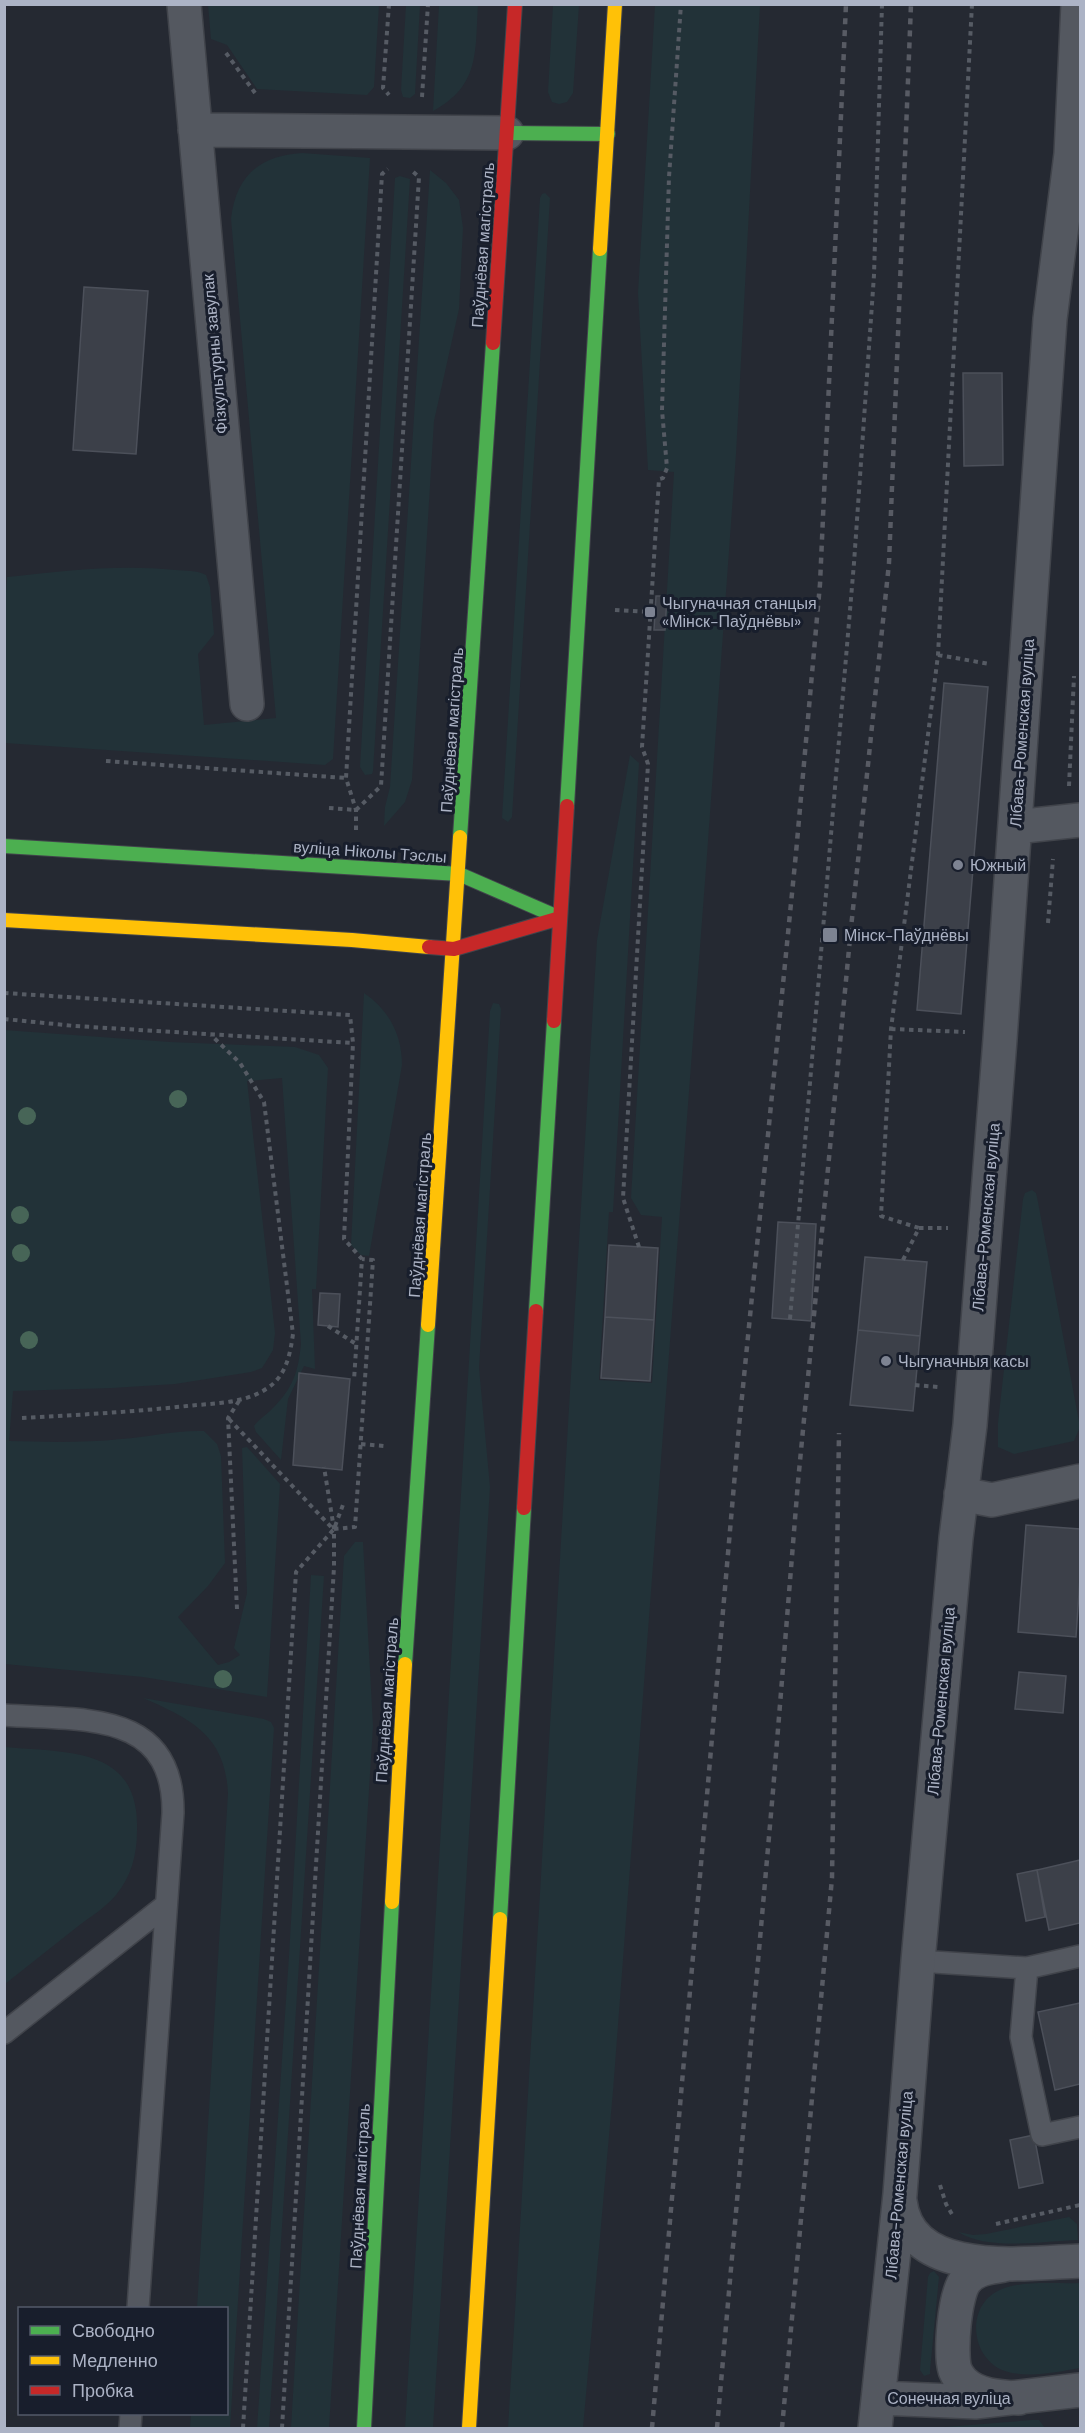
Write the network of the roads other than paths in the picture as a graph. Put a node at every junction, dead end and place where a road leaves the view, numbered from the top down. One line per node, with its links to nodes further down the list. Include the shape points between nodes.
1 (184, 4): 5 (street, Фізкультурны завулак)
2 (515, 4): 6 (main road, Паўднёвая магістраль)
3 (615, 4): 7 (main road)
4 (1078, 4): 8 (street, Лібава-Роменская вуліца)
5 (195, 130): 6 (street); 9 (street, Фізкультурны завулак)
6 (507, 133): 7 (main road); 13 (main road, Паўднёвая магістраль)
7 (608, 134): 14 (main road)
8 (1076, 153): 11 (street, Лібава-Роменская вуліца, via 1050,319)
9 (247, 704)
10 (1075, 821): 11 (street)
11 (1015, 826): 18 (street, Лібава-Роменская вуліца)
12 (4, 846): 13 (main road, вуліца Ніколы Тэслы)
13 (459, 874): 14 (main road, вуліца Ніколы Тэслы); 16 (main road, Паўднёвая магістраль)
14 (560, 918): 16 (main road); 34 (main road)
15 (4, 920): 16 (main road)
16 (454, 949): 33 (main road, Паўднёвая магістраль, via 402,1713)
17 (1080, 1481): 18 (street, via 992,1500)
18 (961, 1494): 22 (street, Лібава-Роменская вуліца)
19 (4, 1715): 20 (lane, via 113,1724 152,1745 163,1760 173,1797)
20 (166, 1905): 24 (lane); 29 (lane)
21 (1080, 1956): 23 (lane)
22 (918, 1961): 23 (lane); 26 (street, Лібава-Роменская вуліца)
23 (1027, 1968): 25 (lane, via 1021,2037 1042,2134)
24 (4, 2033)
25 (1080, 2127)
26 (900, 2193): 28 (street, Сонечная вуліца, via 905,2223 930,2248 967,2261); 32 (street, Лібава-Роменская вуліца)
27 (1080, 2262): 28 (street, Сонечная вуліца)
28 (1011, 2264): 31 (street, Сонечная вуліца, via 980,2271 965,2281 957,2305 953,2356 955,2371 968,2386 990,2395)
29 (138, 2307)
30 (1080, 2391): 31 (street, Сонечная вуліца)
31 (1019, 2398): 32 (street, Сонечная вуліца)
32 (877, 2413)
33 (364, 2428)
34 (469, 2428)

